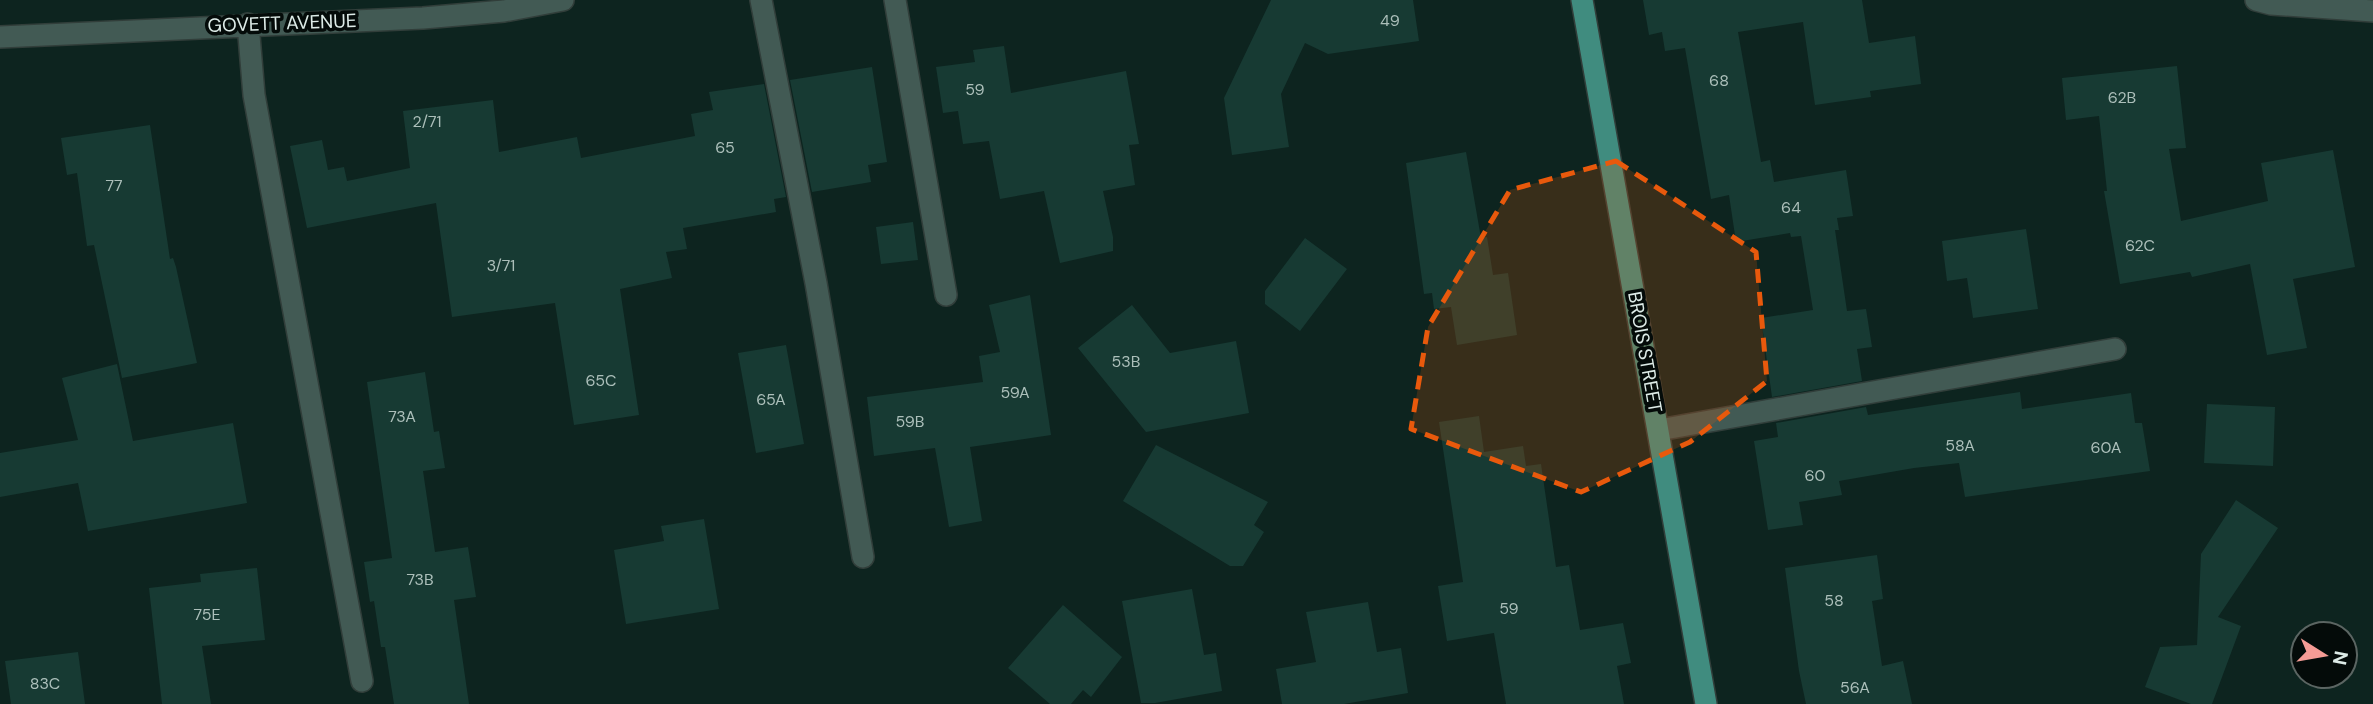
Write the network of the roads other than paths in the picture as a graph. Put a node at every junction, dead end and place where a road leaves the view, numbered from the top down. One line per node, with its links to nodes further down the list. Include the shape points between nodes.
1 (564, 0): 7 (street, GOVETT AVENUE, via 424,18)
2 (761, 0): 12 (street)
3 (895, 0): 9 (street)
4 (1582, 0): 11 (main road, BROIS STREET)
5 (2256, 0): 6 (street)
6 (2373, 11)
7 (248, 24): 8 (street, GOVETT AVENUE); 13 (street, via 254,95)
8 (0, 37)
9 (946, 295)
10 (2115, 349): 11 (street)
11 (1659, 430): 14 (main road, BROIS STREET)
12 (863, 557)
13 (362, 681)
14 (1706, 704)

